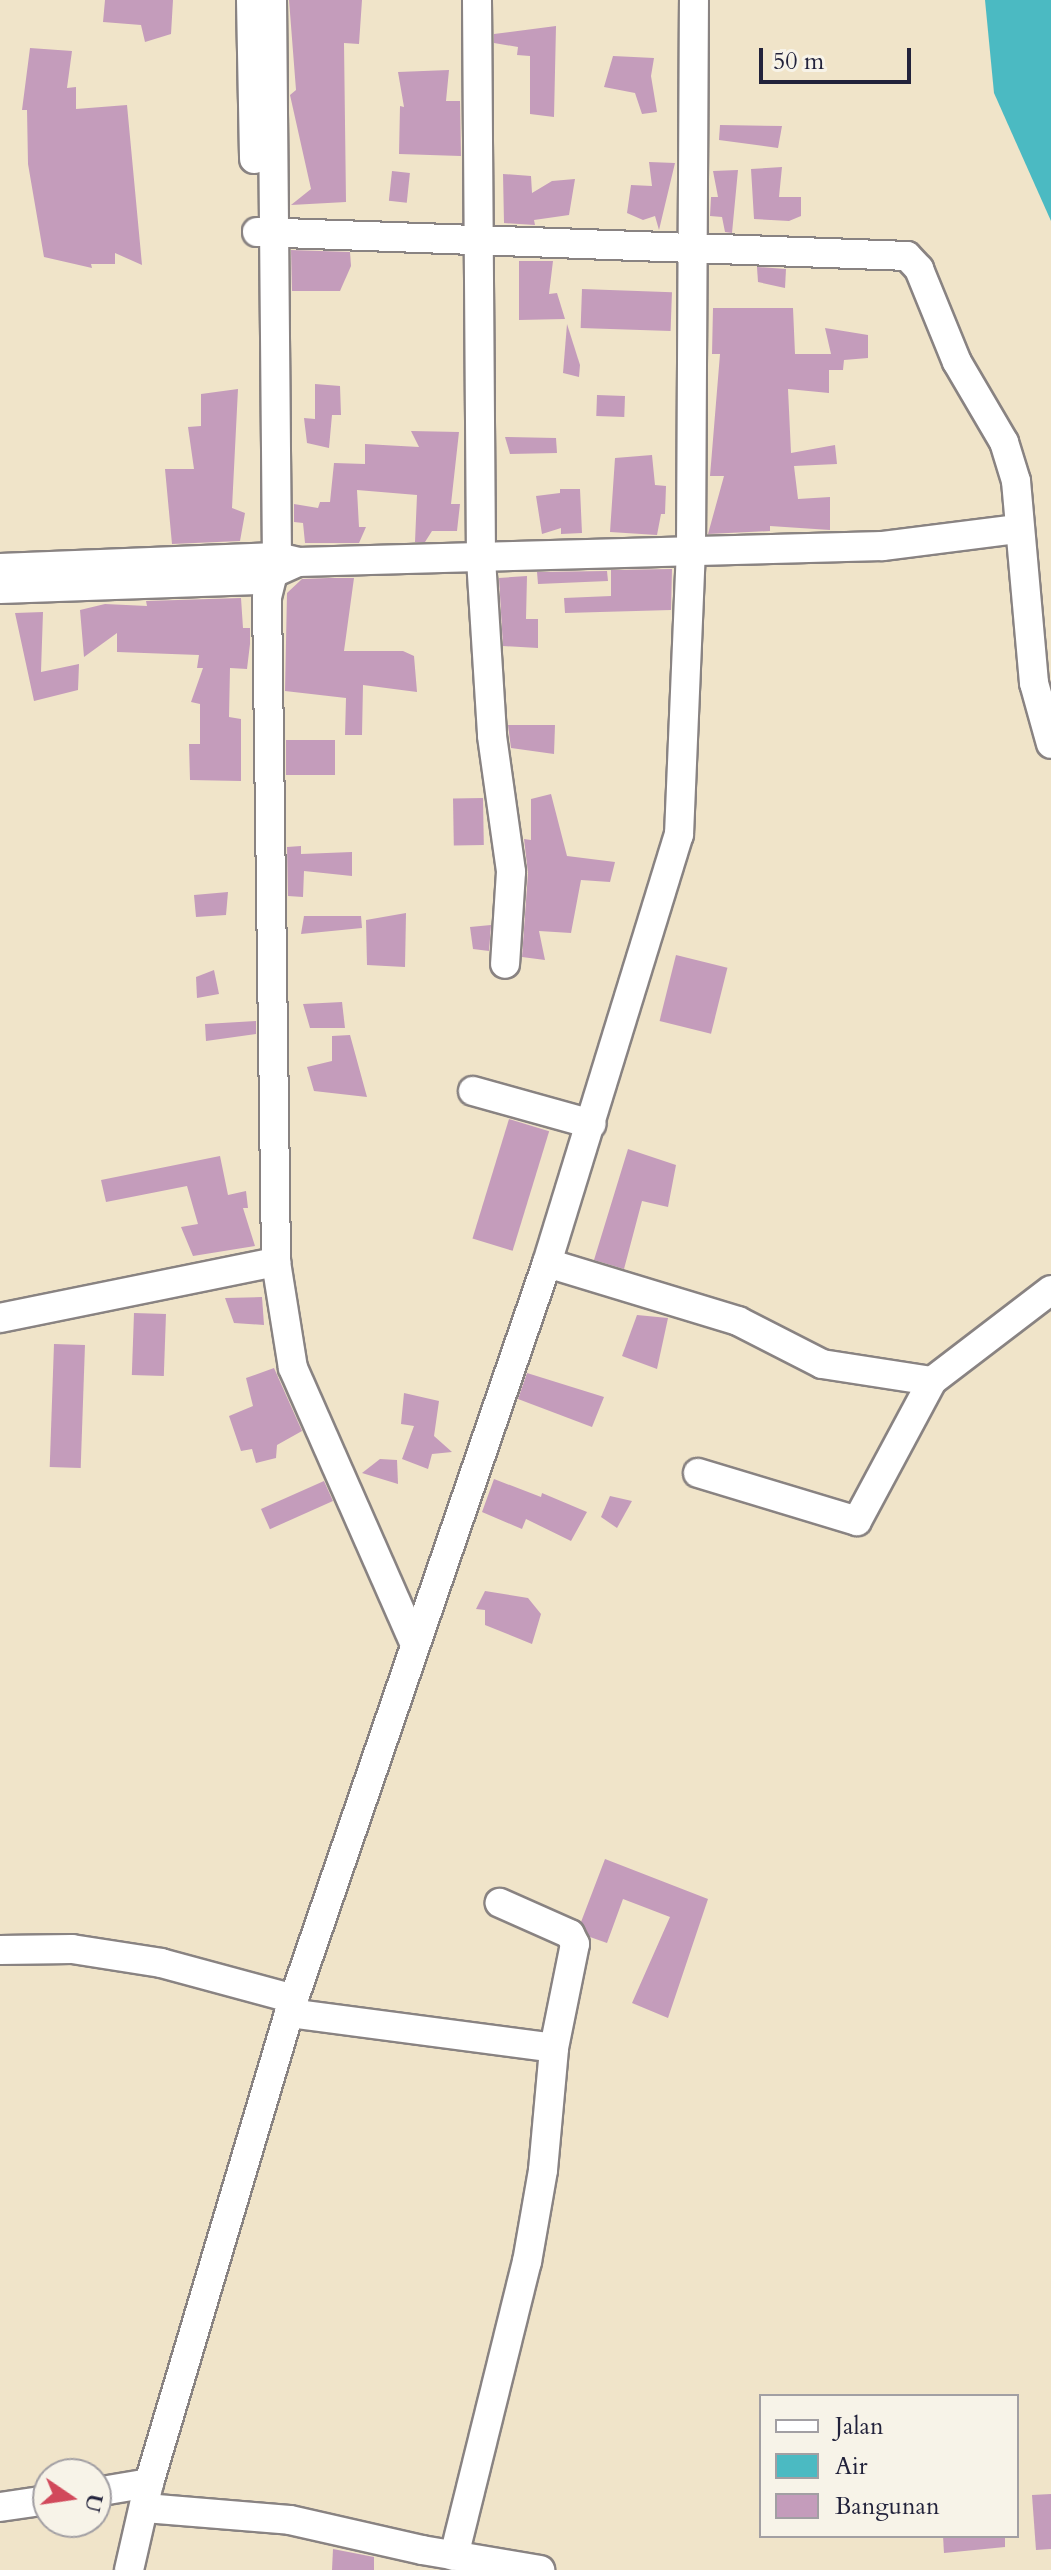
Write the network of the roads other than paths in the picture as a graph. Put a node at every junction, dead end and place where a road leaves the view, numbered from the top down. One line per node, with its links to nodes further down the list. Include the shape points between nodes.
1 (251, 0): 5 (street)
2 (272, 0): 5 (street)
3 (477, 0): 6 (street)
4 (694, 0): 7 (street)
5 (265, 232): 6 (street); 12 (street)
6 (478, 237): 7 (street); 10 (street)
7 (696, 246): 8 (street, via 888,252 915,263 957,362 1004,442 1016,481); 9 (street)
8 (1018, 529): 9 (street, via 883,546); 14 (street, via 1034,683)
9 (691, 549): 10 (street); 17 (street, via 679,835)
10 (481, 559): 12 (street); 15 (street, via 492,736 511,872)
11 (0, 568): 12 (street)
12 (273, 572): 13 (street); 18 (street)
13 (0, 589)
14 (1051, 744)
15 (505, 964)
16 (473, 1091): 17 (street)
17 (591, 1124): 19 (street)
18 (276, 1262): 21 (street); 24 (street, via 293,1368)
19 (547, 1263): 22 (street, via 738,1321 822,1364); 24 (street)
20 (1051, 1290): 22 (street)
21 (0, 1318)
22 (932, 1381): 23 (street, via 857,1521)
23 (698, 1473)
24 (415, 1644): 27 (street)
25 (500, 1903): 28 (street, via 573,1938)
26 (0, 1950): 27 (street, via 72,1949 161,1963)
27 (291, 2006): 28 (street); 30 (street)
28 (554, 2048): 33 (street, via 543,2170 527,2262)
29 (112, 2493): 30 (street)
30 (147, 2495): 34 (street, via 290,2520); 35 (street)
31 (32, 2502): 32 (street)
32 (0, 2507)
33 (454, 2556): 34 (street); 36 (street)
34 (420, 2560)
35 (129, 2570)
36 (540, 2570)

